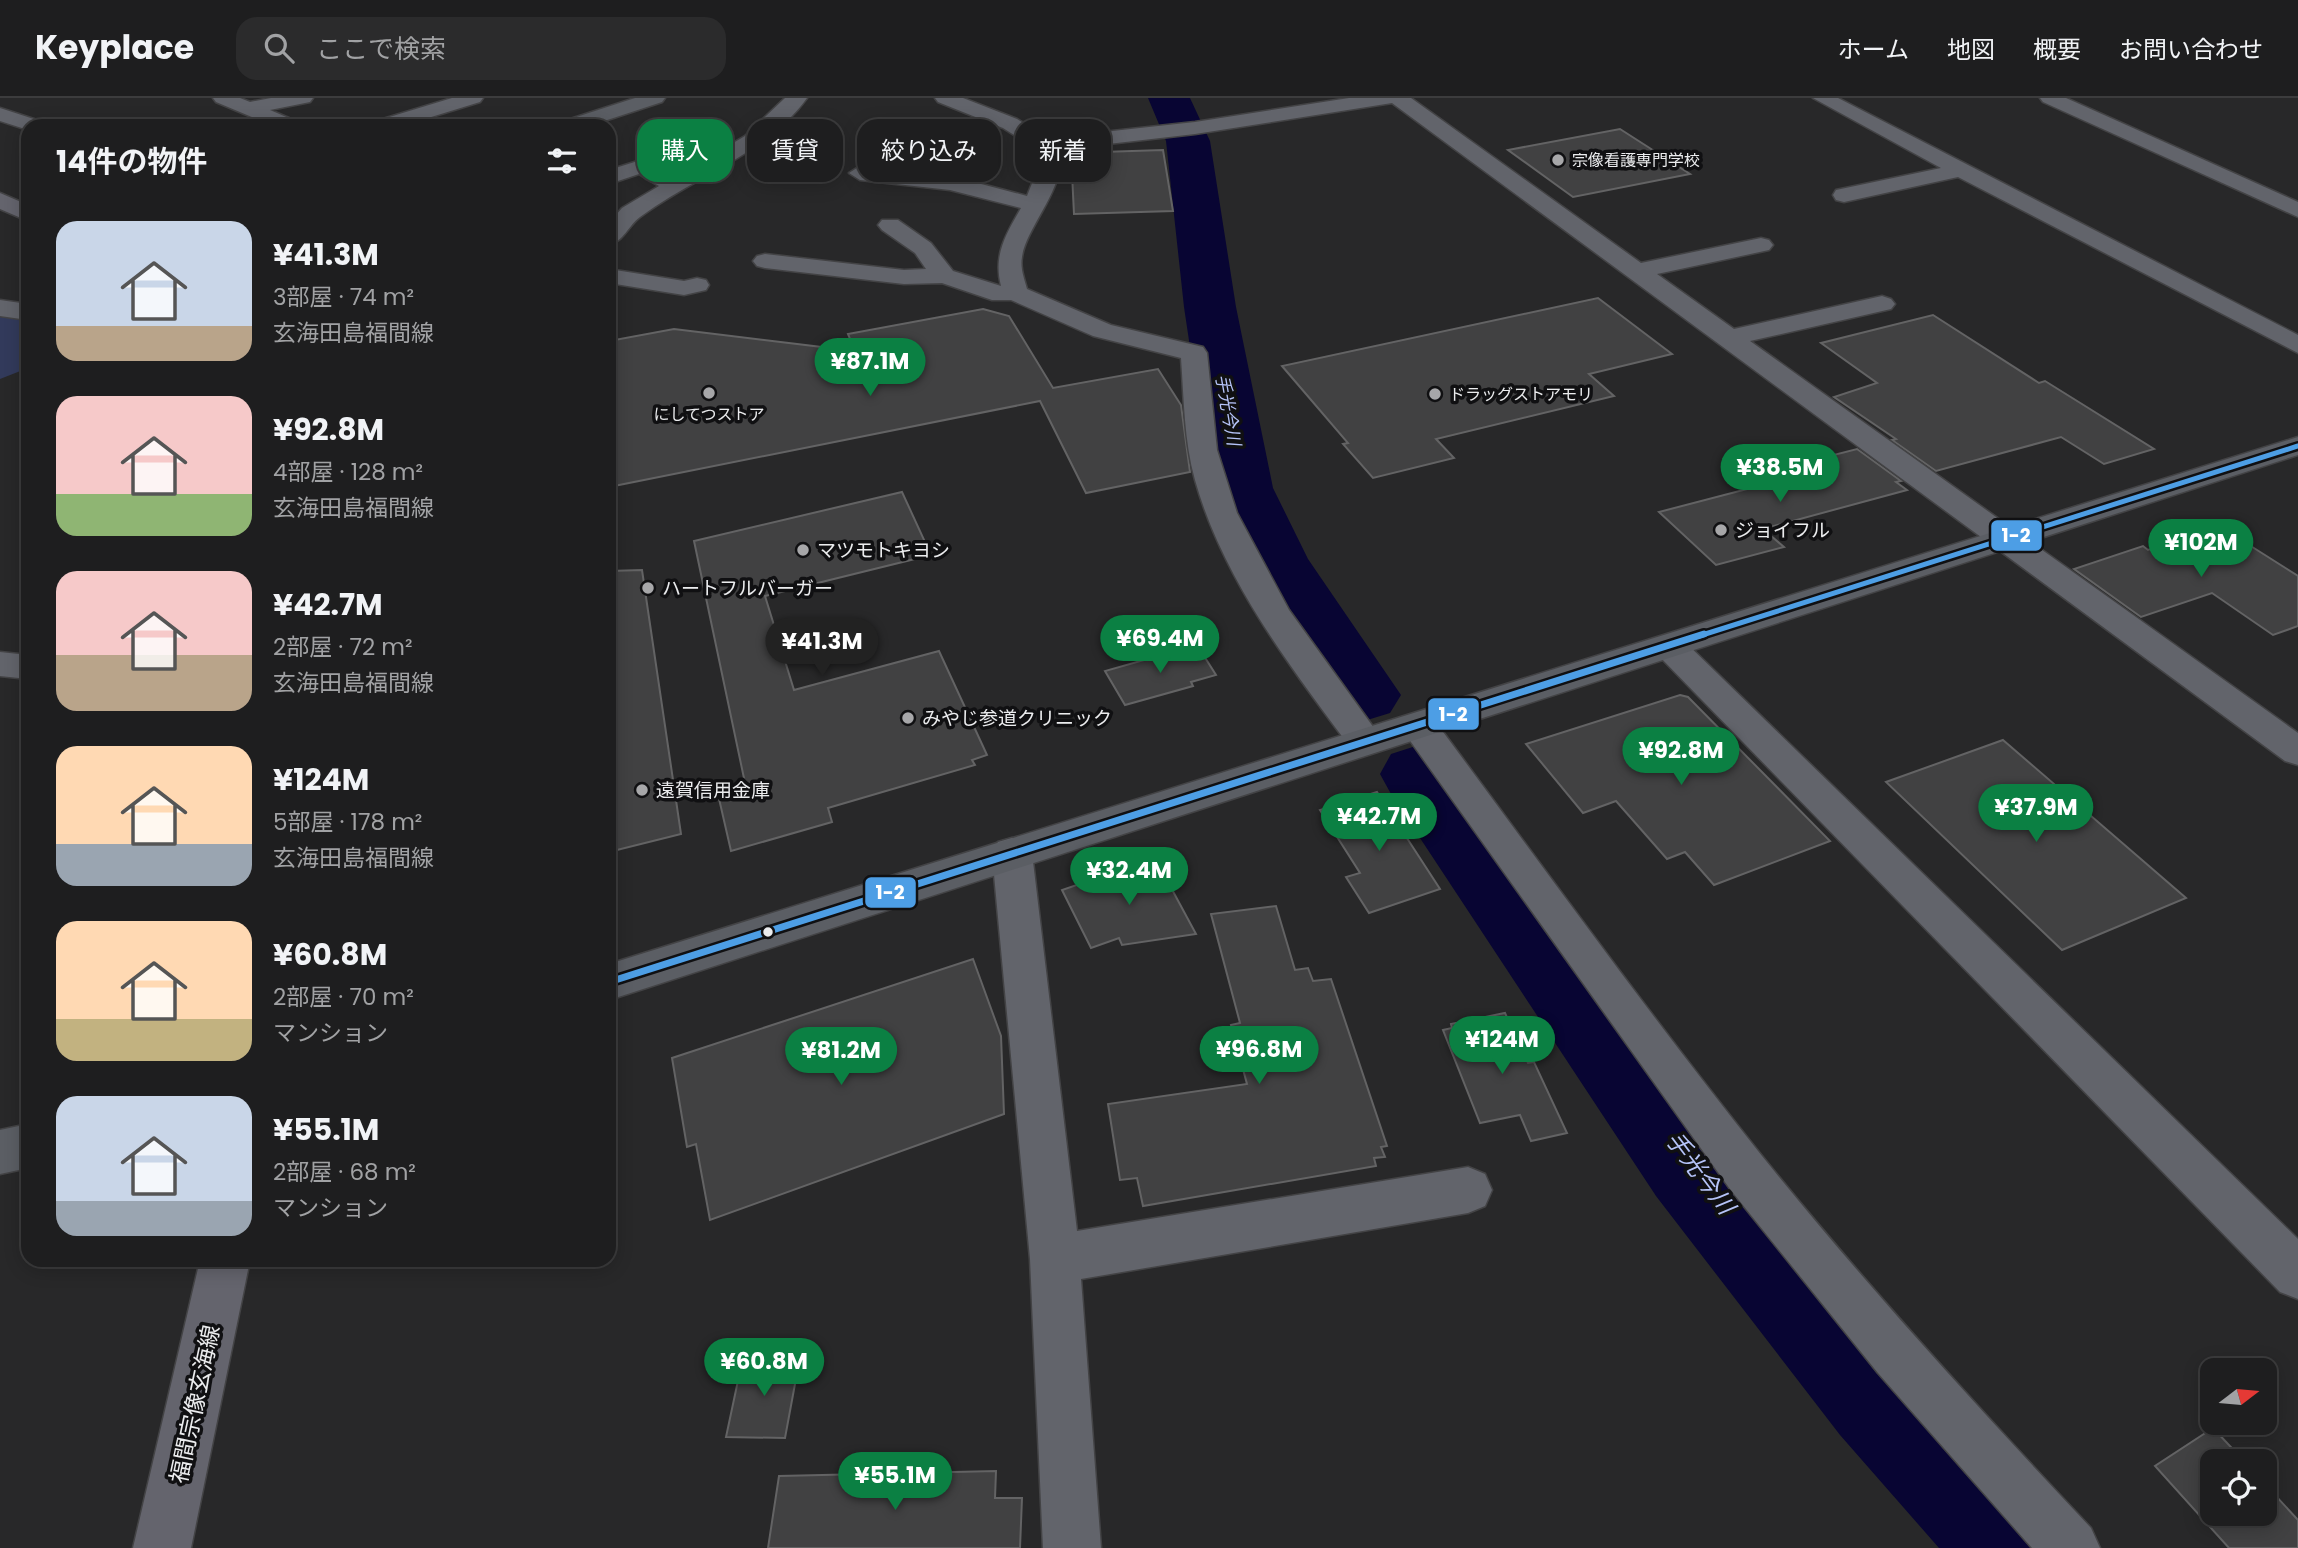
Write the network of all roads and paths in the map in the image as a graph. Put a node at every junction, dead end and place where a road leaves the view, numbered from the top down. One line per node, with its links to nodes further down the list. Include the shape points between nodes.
1 (223, 98): 12 (street)
2 (303, 98): 12 (street)
3 (473, 98): 15 (street)
4 (655, 98): 16 (main road)
5 (797, 98): 23 (street, via 752,140)
6 (945, 98): 17 (street)
7 (1387, 98): 18 (street)
8 (1398, 98): 35 (street)
9 (1823, 98): 19 (street)
10 (2050, 98): 28 (street)
11 (6, 108): 13 (street)
12 (250, 108): 14 (street)
13 (24, 119)
14 (275, 119)
15 (403, 119)
16 (590, 119)
17 (1015, 128)
18 (1111, 137)
19 (1961, 170): 24 (street); 44 (street)
20 (616, 175): 23 (street, via 641,166)
21 (1045, 182): 27 (street)
22 (1824, 183): 24 (street)
23 (673, 185): 32 (street, via 630,213)
24 (1844, 195): 29 (street)
25 (862, 197): 27 (street, via 871,174 951,183)
26 (0, 200): 30 (main road)
27 (1033, 204): 39 (street, via 1011,251 1009,272)
28 (2293, 204)
29 (1864, 207)
30 (21, 210)
31 (890, 225): 36 (street, via 923,248)
32 (616, 230)
33 (1761, 245): 35 (street)
34 (765, 261): 36 (street, via 904,277)
35 (1636, 271): 43 (street)
36 (944, 276): 39 (street, via 992,293)
37 (616, 277): 38 (street, via 684,288)
38 (697, 285)
39 (1016, 293): 51 (street, via 1045,310 1114,336 1194,353 1204,457 1236,546)
40 (1882, 304): 43 (street)
41 (0, 308): 42 (street)
42 (21, 311)
43 (1730, 338): 46 (street)
44 (2298, 345)
45 (2298, 446): 46 (main road)
46 (2004, 538): 47 (main road); 52 (street)
47 (1670, 647): 50 (main road); 60 (street)
48 (0, 664): 49 (street)
49 (21, 666)
50 (1419, 726): 51 (main road); 63 (street, via 1697,1108 1796,1235 1938,1406)
51 (1366, 742): 53 (main road)
52 (2298, 752)
53 (1012, 853): 54 (main road); 58 (street)
54 (616, 980)
55 (21, 1148): 56 (main road)
56 (0, 1152)
57 (1468, 1190): 58 (street)
58 (1055, 1259): 62 (street)
59 (223, 1267): 61 (main road, 福間宗像玄海線)
60 (2298, 1274)
61 (162, 1548)
62 (1072, 1548)
63 (2071, 1548)

